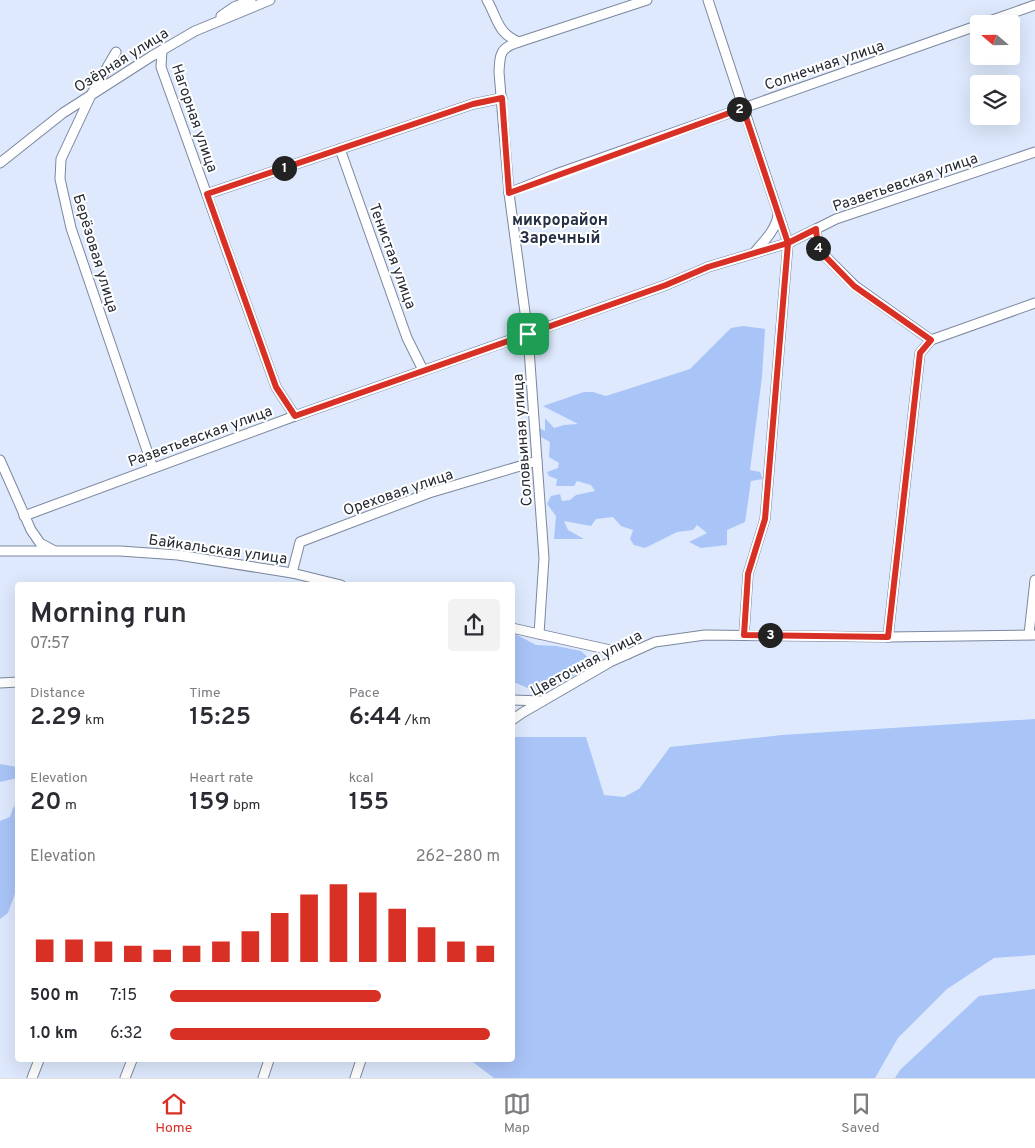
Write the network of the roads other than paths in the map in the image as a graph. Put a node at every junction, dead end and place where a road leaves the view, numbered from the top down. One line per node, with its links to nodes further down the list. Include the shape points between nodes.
1 (251, 0): 8 (street, via 222,14)
2 (270, 0): 8 (street, Озёрная улица)
3 (487, 0): 10 (street, via 503,32)
4 (647, 0): 10 (street, Соловьиная улица)
5 (708, 0): 15 (street)
6 (1035, 5): 7 (street, Солнечная улица)
7 (1006, 15)
8 (218, 21): 11 (street, Озёрная улица, via 194,30)
9 (970, 28): 15 (street, Солнечная улица)
10 (520, 42): 14 (street, Соловьиная улица, via 507,46 500,58)
11 (162, 50): 13 (street, Озёрная улица); 20 (street, Нагорная улица, via 161,67)
12 (116, 52): 13 (street, Берёзовая улица)
13 (91, 95): 18 (street, Озёрная улица); 32 (street, Берёзовая улица, via 61,159 60,178 71,228)
14 (502, 98): 16 (street, via 473,104); 19 (street, Соловьиная улица)
15 (743, 108): 19 (street, Солнечная улица); 21 (street)
16 (340, 149): 20 (street); 28 (street, Тенистая улица, via 407,338)
17 (1035, 152): 22 (street, Разветьевская улица, via 836,219)
18 (0, 163)
19 (509, 193): 26 (street, Соловьиная улица)
20 (207, 194): 29 (street, Нагорная улица, via 276,387)
21 (778, 215): 23 (street); 24 (street, via 773,229)
22 (816, 229): 23 (street, Разветьевская улица); 27 (street, via 818,249 854,286)
23 (788, 243): 24 (street, Разветьевская улица); 42 (street, via 765,519 748,574)
24 (754, 253): 26 (street, Разветьевская улица)
25 (1035, 303): 27 (street)
26 (528, 334): 28 (street, Разветьевская улица); 31 (street, Соловьиная улица)
27 (931, 340): 43 (street, via 920,353)
28 (423, 370): 29 (street, Разветьевская улица)
29 (295, 416): 32 (street, Разветьевская улица)
30 (0, 460): 33 (street)
31 (537, 461): 36 (street, Ореховая улица, via 429,494 300,542); 40 (street, Соловьиная улица, via 544,558)
32 (153, 468): 33 (street, Разветьевская улица)
33 (24, 516): 35 (street, via 40,543)
34 (0, 551): 35 (street, Байкальская улица)
35 (56, 552): 36 (street, Байкальская улица, via 120,551 178,555)
36 (292, 573): 38 (street, Байкальская улица)
37 (1035, 580): 41 (street)
38 (329, 582)
39 (515, 629): 40 (street)
40 (539, 634): 44 (street)
41 (1032, 634): 43 (street, Цветочная улица)
42 (744, 635): 43 (street, Цветочная улица); 44 (street, Цветочная улица, via 705,635 655,642)
43 (888, 637)
44 (628, 654): 48 (street, Цветочная улица)
45 (15, 682): 46 (street)
46 (0, 683)
47 (515, 700): 48 (street)
48 (543, 701): 49 (street, Цветочная улица)
49 (515, 718)
50 (38, 1062): 54 (street)
51 (131, 1062): 55 (street)
52 (269, 1062): 56 (street)
53 (361, 1062): 57 (street)
54 (32, 1078)
55 (126, 1078)
56 (263, 1078)
57 (354, 1078)

